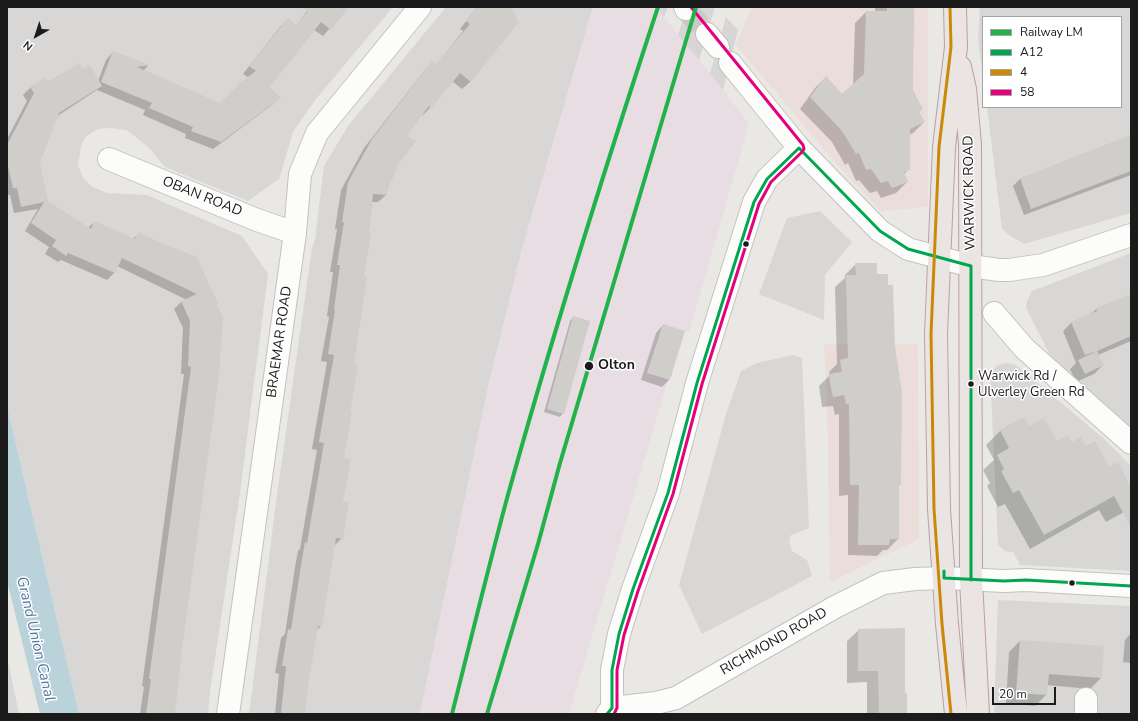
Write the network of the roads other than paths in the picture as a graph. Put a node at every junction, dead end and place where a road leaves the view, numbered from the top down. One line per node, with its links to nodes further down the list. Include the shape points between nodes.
1 (420, 7): 7 (street, BRAEMAR ROAD, via 316,133 300,174)
2 (956, 7): 3 (highway, WARWICK ROAD)
3 (956, 46): 9 (highway, WARWICK ROAD, via 944,147); 10 (highway, WARWICK ROAD, via 965,89 970,144)
4 (718, 48): 5 (street)
5 (799, 148): 9 (street, via 880,231 908,249); 16 (street, via 767,179 754,202 697,383 668,493 633,589 620,634 612,670)
6 (109, 159): 7 (street, OBAN ROAD)
7 (295, 233): 17 (street, BRAEMAR ROAD)
8 (1131, 235): 10 (street, via 1043,265 999,270)
9 (939, 257): 10 (street); 13 (highway, WARWICK ROAD, via 936,334 939,509)
10 (971, 266): 14 (highway, WARWICK ROAD)
11 (994, 314): 12 (street, via 1024,348)
12 (1131, 443)
13 (944, 578): 14 (street); 16 (street, RICHMOND ROAD, via 916,578 884,583 834,607 676,698); 18 (highway, WARWICK ROAD)
14 (971, 580): 15 (street, via 1026,580); 19 (highway, WARWICK ROAD)
15 (1131, 586)
16 (610, 711)
17 (228, 714)
18 (956, 714)
19 (978, 714)

